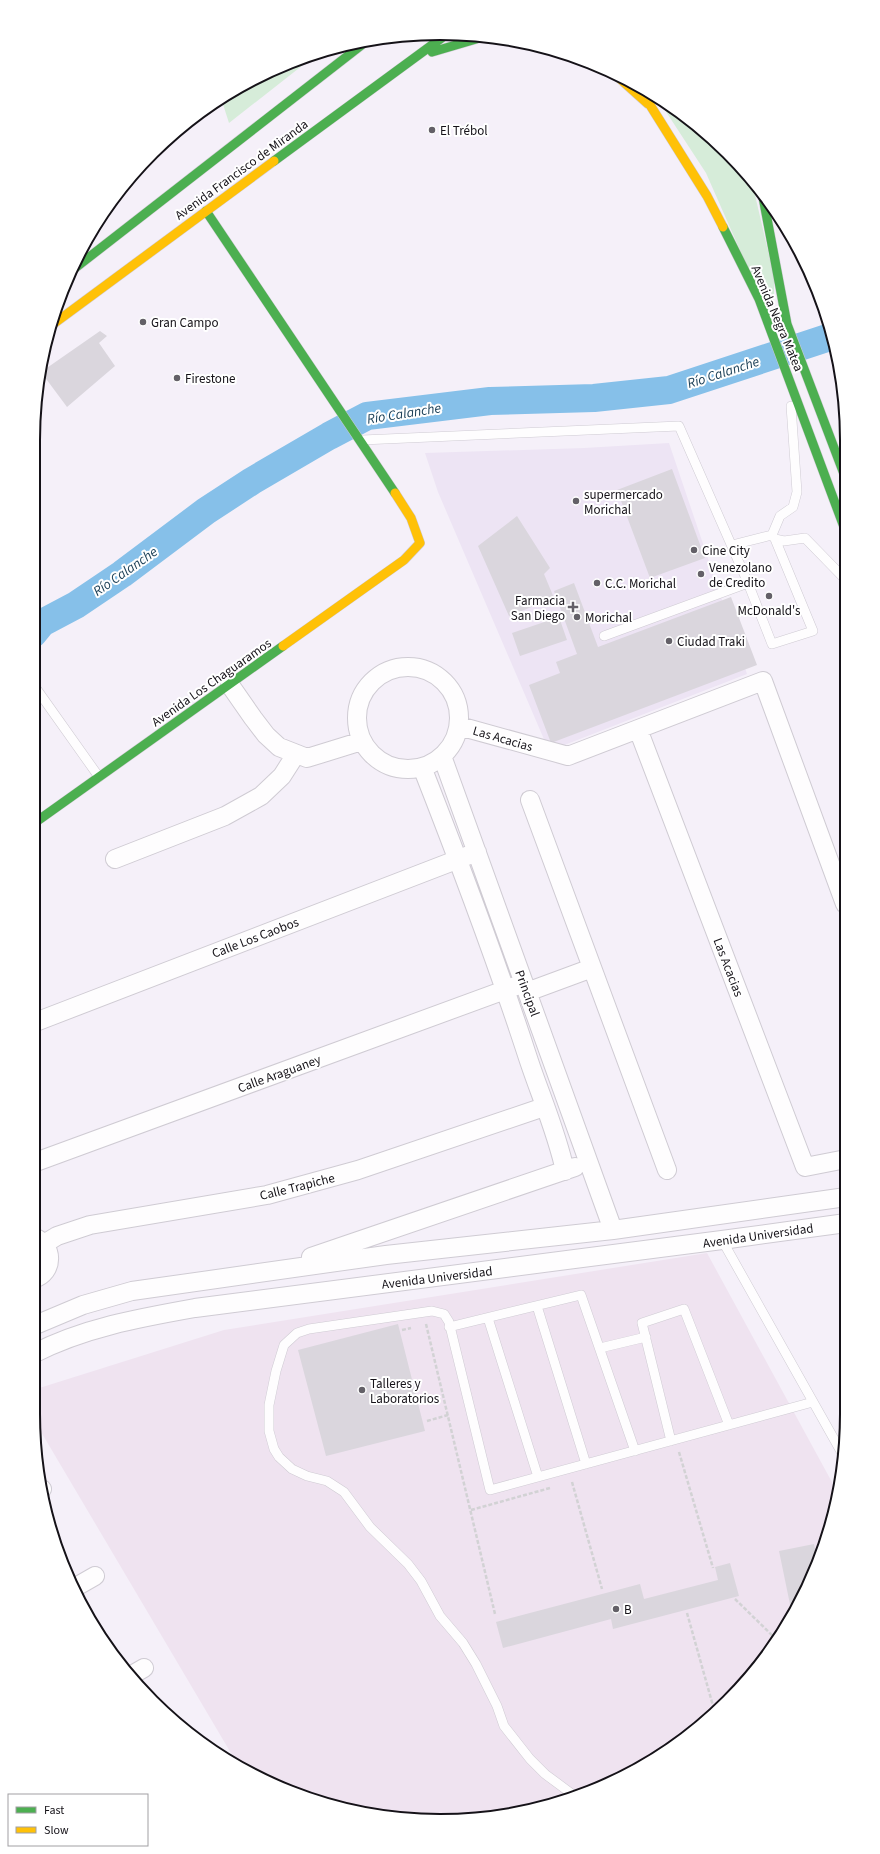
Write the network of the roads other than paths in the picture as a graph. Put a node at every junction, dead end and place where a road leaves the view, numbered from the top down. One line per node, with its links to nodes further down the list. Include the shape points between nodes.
1 (438, 40): 4 (main road, Avenida Francisco de Miranda)
2 (465, 41): 4 (main road)
3 (356, 49): 10 (main road, Avenida Francisco de Miranda)
4 (410, 60): 9 (main road, Avenida Francisco de Miranda)
5 (631, 89): 7 (main road)
6 (645, 97): 7 (main road, Avenida Negra Matea)
7 (653, 109): 12 (main road, Avenida Negra Matea, via 707,196 759,299)
8 (765, 207): 14 (main road, Avenida Negra Matea, via 787,324)
9 (206, 210): 11 (main road, Avenida Francisco de Miranda); 13 (main road)
10 (81, 264)
11 (58, 320)
12 (787, 374): 15 (main road, Avenida Negra Matea); 16 (lane, via 798,492 793,506 780,516)
13 (361, 440): 17 (lane, via 679,426); 21 (main road, Avenida Los Chaguaramos, via 411,518 420,543 404,560)
14 (840, 463)
15 (840, 515)
16 (773, 537): 17 (lane); 18 (lane, via 784,541 806,538); 19 (lane, via 813,631 772,644)
17 (732, 545): 19 (lane)
18 (840, 574)
19 (748, 583): 20 (lane)
20 (604, 636)
21 (230, 685): 26 (street, via 266,735 279,747); 29 (main road, Avenida Los Chaguaramos)
22 (40, 694): 29 (lane)
23 (459, 726): 24 (street, Las Acacias, via 568,756); 25 (street, via 459,708 453,692 441,678 426,670 409,666 392,669 376,677 364,690 358,706 357,724); 27 (street, via 453,742)
24 (638, 729): 35 (street, Las Acacias, via 763,681); 42 (street, Las Acacias, via 805,1167)
25 (362, 741): 26 (street, via 307,758); 28 (street, via 373,755 387,765 405,769)
26 (296, 754): 33 (street, via 290,766 272,787 249,803 225,816)
27 (442, 756): 28 (street); 32 (street, Principal)
28 (422, 767): 34 (street, Principal)
29 (100, 777): 31 (main road, Avenida Los Chaguaramos)
30 (530, 800): 36 (street)
31 (40, 819)
32 (477, 852): 34 (street, Calle Los Caobos); 37 (street, Principal)
33 (115, 859)
34 (459, 859): 38 (street, Principal); 39 (street, Calle Los Caobos)
35 (840, 890)
36 (592, 968): 37 (street, Calle Araguaney); 44 (street)
37 (526, 987): 38 (street, Calle Araguaney); 43 (street, Principal)
38 (506, 989): 40 (street, Principal); 41 (street, Calle Araguaney)
39 (40, 1020)
40 (544, 1107): 45 (street, Principal, via 561,1151); 51 (street, Calle Trapiche, via 350,1172 266,1195 90,1225)
41 (40, 1160)
42 (840, 1160)
43 (589, 1162): 45 (street, Avenida Universidad); 49 (street, Principal)
44 (667, 1170)
45 (565, 1171): 53 (street, Avenida Universidad)
46 (840, 1198): 47 (street, Avenida Universidad)
47 (710, 1216): 49 (street, Avenida Universidad); 50 (street)
48 (840, 1224): 50 (street, Avenida Universidad)
49 (613, 1230): 53 (street, Avenida Universidad)
50 (722, 1240): 61 (street, Avenida Universidad, via 195,1308 94,1329); 62 (lane)
51 (40, 1241)
52 (40, 1242): 54 (street, via 49,1255 49,1263)
53 (272, 1270): 57 (street, Avenida Universidad, via 132,1291 83,1305)
54 (40, 1276)
55 (537, 1306): 56 (lane); 60 (lane, via 581,1295); 67 (lane)
56 (488, 1318): 58 (lane); 68 (lane)
57 (40, 1323)
58 (449, 1327): 68 (lane, via 490,1490); 71 (lane, via 444,1314 436,1311 310,1329 292,1336 284,1345 272,1388 269,1422 271,1440 279,1457 292,1469 307,1476 326,1480 344,1492 370,1527 415,1572 440,1616 463,1643 476,1664 491,1692 504,1726 530,1759)
59 (646, 1337): 60 (lane); 63 (lane, via 642,1323 684,1309); 64 (lane)
60 (600, 1348): 66 (lane)
61 (40, 1350)
62 (813, 1402): 63 (lane); 65 (lane)
63 (729, 1425): 64 (lane)
64 (671, 1441): 66 (lane)
65 (838, 1447)
66 (634, 1451): 67 (lane)
67 (586, 1464): 68 (lane)
68 (538, 1477)
69 (95, 1576): 70 (street)
70 (78, 1585)
71 (570, 1793)

